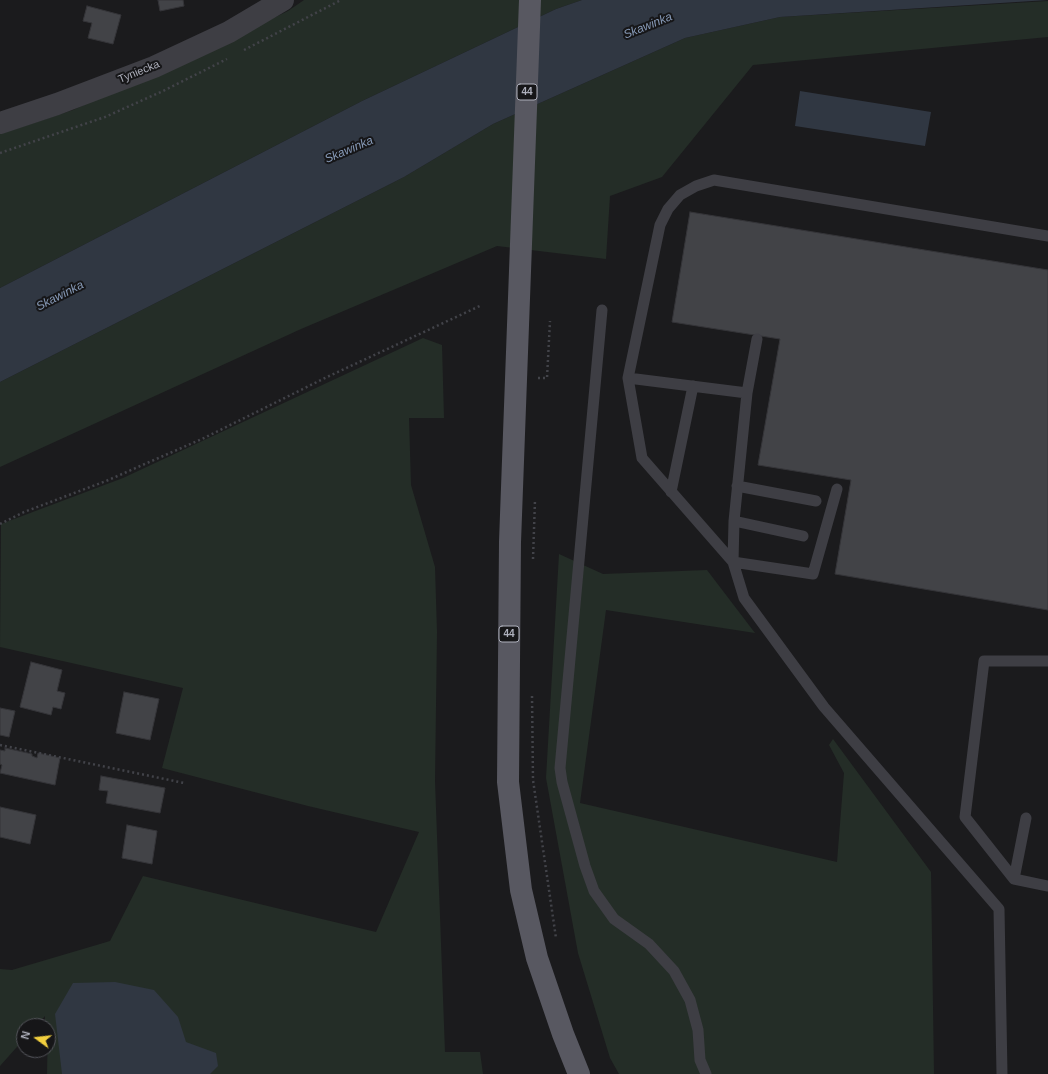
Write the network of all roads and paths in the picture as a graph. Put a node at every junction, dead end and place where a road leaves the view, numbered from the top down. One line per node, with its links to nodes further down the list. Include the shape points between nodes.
1 (341, 0): 4 (path)
2 (530, 0): 37 (main road, 44, via 510,542 508,782 521,890 537,958)
3 (273, 3): 6 (street, Tyniecka, via 229,32 154,67)
4 (240, 52)
5 (233, 55): 7 (path, via 105,117)
6 (0, 123)
7 (0, 153)
8 (1048, 236): 15 (lane, via 714,180 696,186 680,195 668,209 660,225)
9 (482, 305): 25 (path, via 334,373 202,439)
10 (602, 310): 38 (lane, via 560,768 585,866 594,890 614,919 649,944 674,971 692,1007 698,1030 700,1060)
11 (550, 321): 14 (path, via 547,378)
12 (757, 339): 18 (lane)
13 (539, 370): 14 (path)
14 (538, 378): 16 (path)
15 (628, 378): 17 (lane); 21 (lane, via 642,458)
16 (538, 386)
17 (693, 386): 18 (lane); 21 (lane)
18 (747, 393): 19 (lane)
19 (737, 486): 23 (lane); 24 (lane)
20 (837, 489): 27 (lane, via 813,574)
21 (671, 492): 27 (lane)
22 (535, 494): 28 (path)
23 (816, 501)
24 (734, 521): 26 (lane); 27 (lane)
25 (0, 524)
26 (803, 536)
27 (733, 562): 39 (lane, via 744,598 824,707 999,909)
28 (533, 565)
29 (1048, 661): 34 (lane, via 984,661 965,817)
30 (532, 688): 36 (path, via 533,780)
31 (0, 745): 32 (path)
32 (184, 783)
33 (1026, 818): 34 (lane)
34 (1014, 879): 35 (lane)
35 (1048, 886)
36 (557, 943)
37 (579, 1074)
38 (706, 1074)
39 (1002, 1074)

